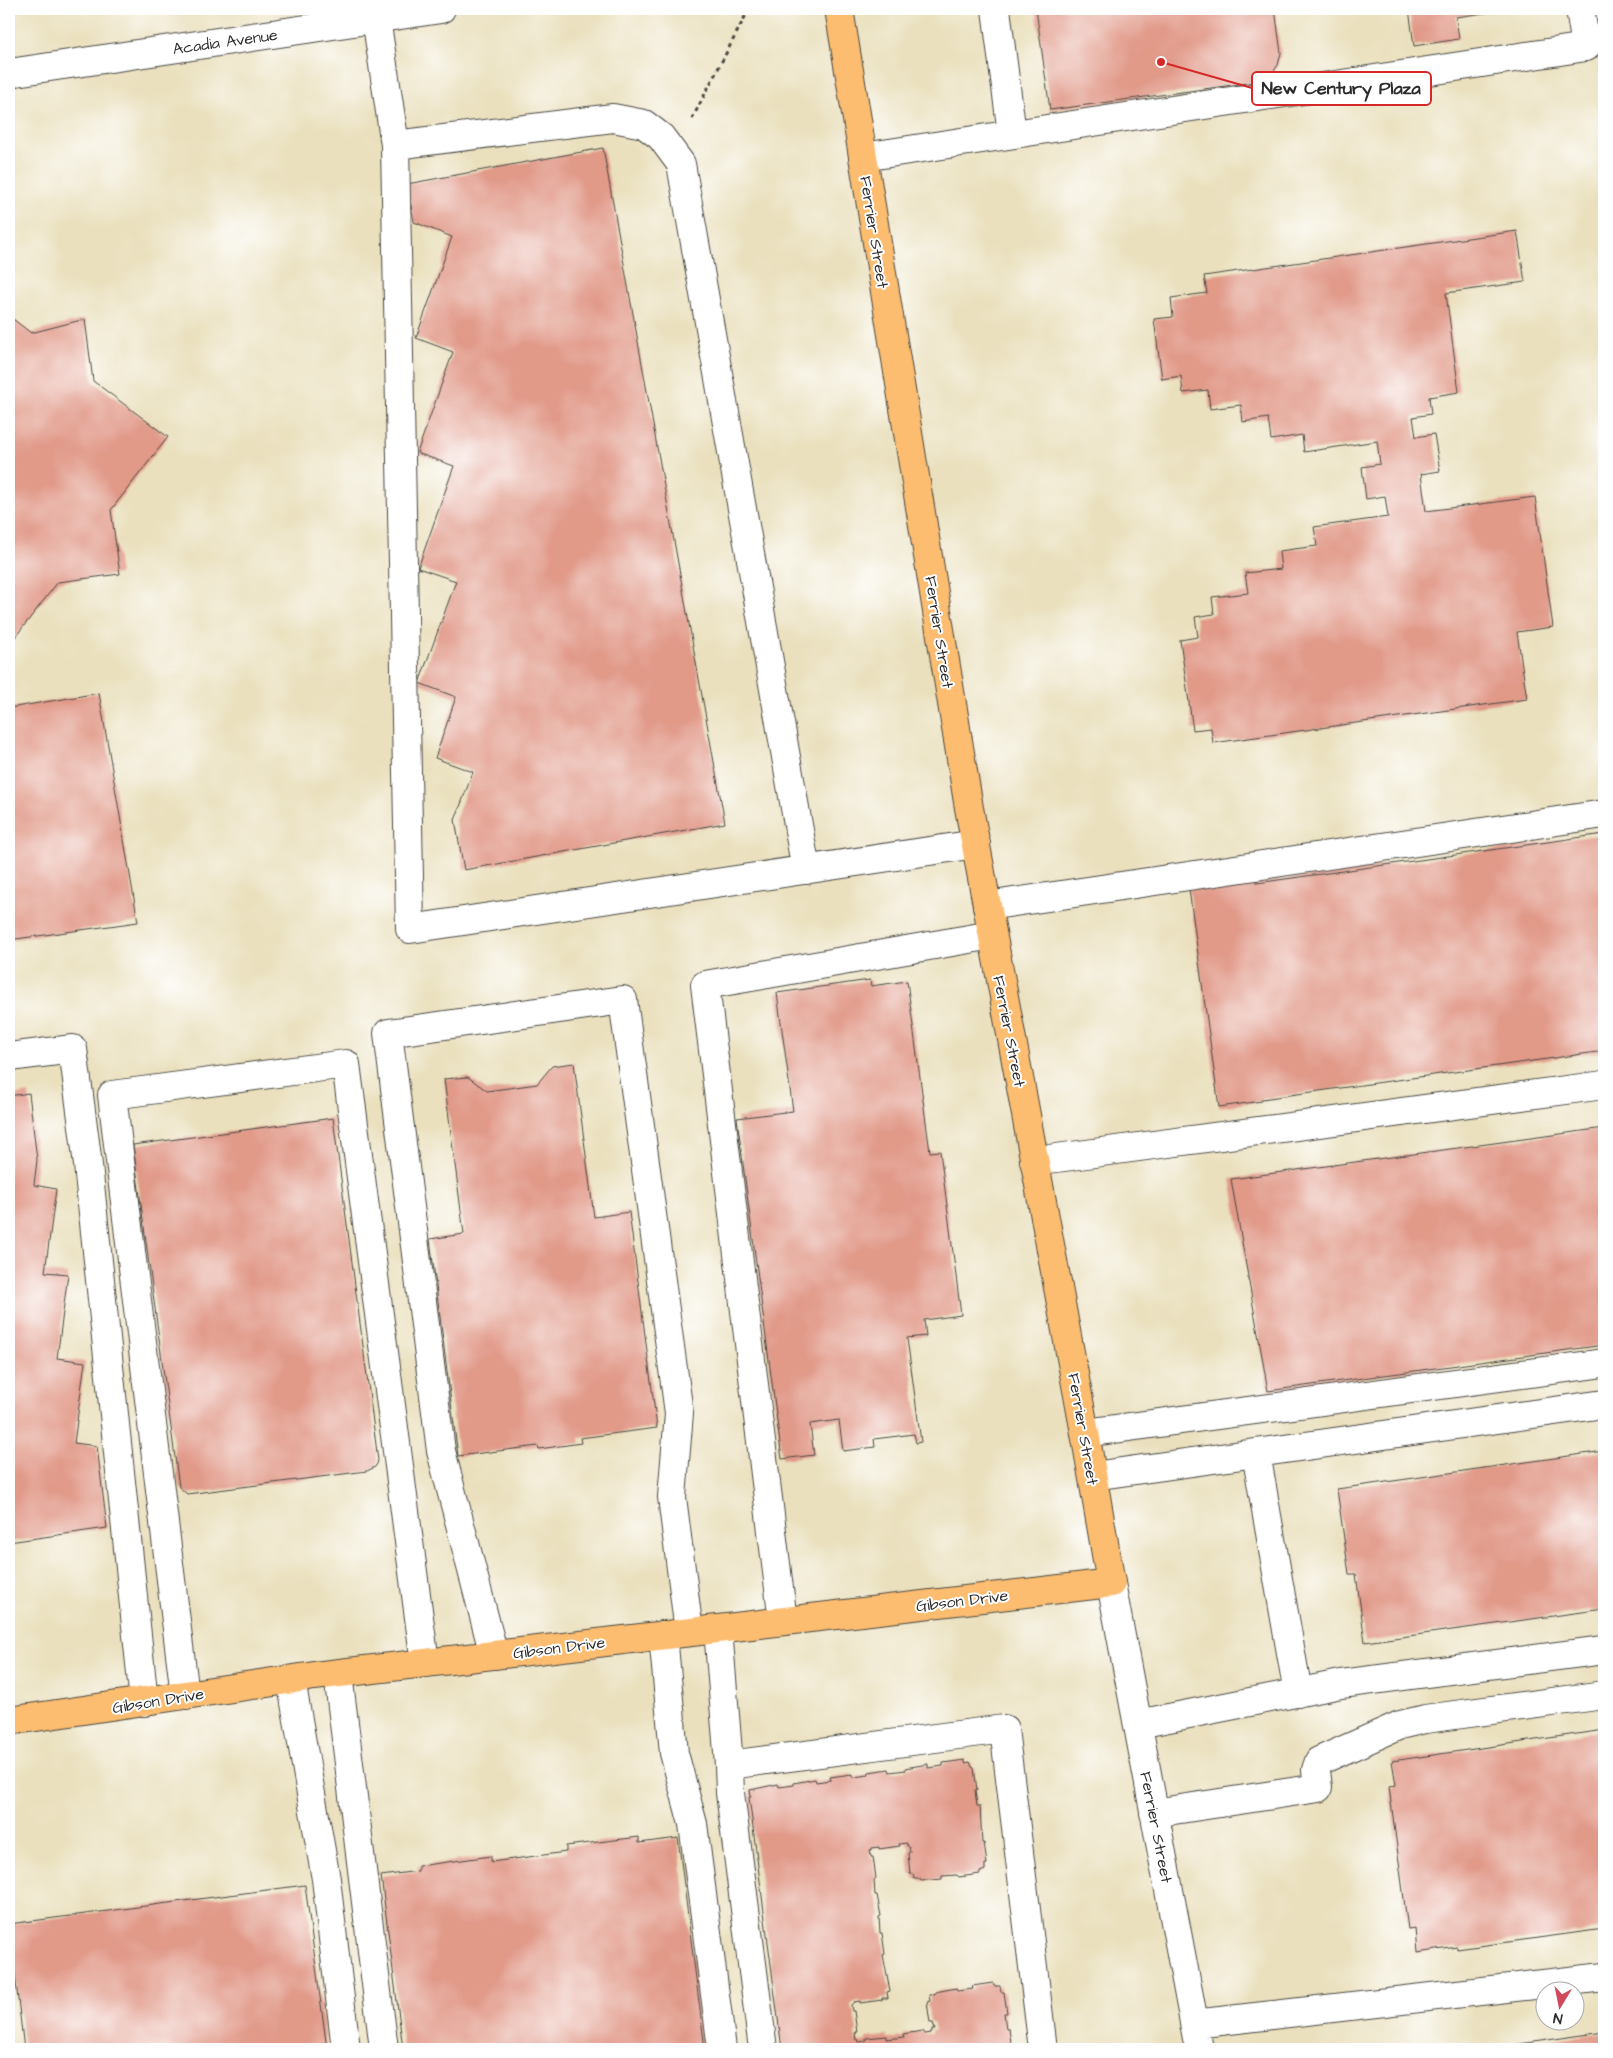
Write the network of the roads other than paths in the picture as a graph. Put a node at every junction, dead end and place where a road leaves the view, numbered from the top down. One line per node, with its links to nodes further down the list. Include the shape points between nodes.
1 (440, 9): 5 (street, Acadia Avenue)
2 (839, 9): 9 (main road, Ferrier Street)
3 (996, 9): 7 (street)
4 (1580, 9): 7 (street, via 1586,47)
5 (376, 18): 6 (street, Acadia Avenue); 8 (street)
6 (9, 73)
7 (1012, 134): 9 (street)
8 (395, 145): 12 (street, via 614,118 644,124 661,137 681,164); 12 (street, via 410,929)
9 (863, 157): 11 (main road, Ferrier Street)
10 (1604, 814): 13 (street)
11 (976, 844): 12 (street); 13 (main road, Ferrier Street)
12 (806, 870)
13 (987, 906): 14 (main road, Ferrier Street)
14 (992, 935): 17 (main road, Ferrier Street); 24 (street, via 705,985)
15 (9, 1057): 35 (street, via 73,1048)
16 (1604, 1085): 17 (street)
17 (1034, 1161): 20 (main road, Ferrier Street)
18 (1604, 1363): 20 (street)
19 (1604, 1404): 21 (street)
20 (1085, 1433): 22 (main road, Ferrier Street)
21 (1256, 1452): 22 (street); 32 (street)
22 (1093, 1476): 23 (main road, Ferrier Street)
23 (1111, 1583): 24 (main road, Gibson Drive); 37 (street, Ferrier Street)
24 (783, 1621): 25 (main road, Gibson Drive)
25 (718, 1629): 26 (main road, Gibson Drive); 38 (street)
26 (676, 1634): 28 (main road, Gibson Drive); 28 (street, via 672,1497 678,1413 624,1000 388,1033 441,1451); 44 (street, via 674,1753 693,1824)
27 (1604, 1650): 32 (street, via 1341,1684)
28 (494, 1655): 29 (main road, Gibson Drive)
29 (425, 1663): 30 (main road, Gibson Drive); 33 (street, via 346,1064 112,1095)
30 (338, 1674): 31 (main road, Gibson Drive); 43 (street)
31 (291, 1680): 33 (main road, Gibson Drive); 42 (street, via 326,1878)
32 (1298, 1693): 37 (street)
33 (185, 1695): 35 (main road, Gibson Drive)
34 (1604, 1695): 39 (street, via 1400,1724 1319,1761 1316,1770 1318,1788)
35 (144, 1702): 36 (main road, Gibson Drive)
36 (9, 1721)
37 (1138, 1724): 39 (street, Ferrier Street)
38 (729, 1766): 45 (street); 46 (street, via 1004,1729)
39 (1154, 1813): 41 (street, Ferrier Street)
40 (1604, 1977): 41 (street)
41 (1197, 2037)
42 (346, 2049)
43 (384, 2049)
44 (722, 2049)
45 (763, 2049)
46 (1043, 2049)

